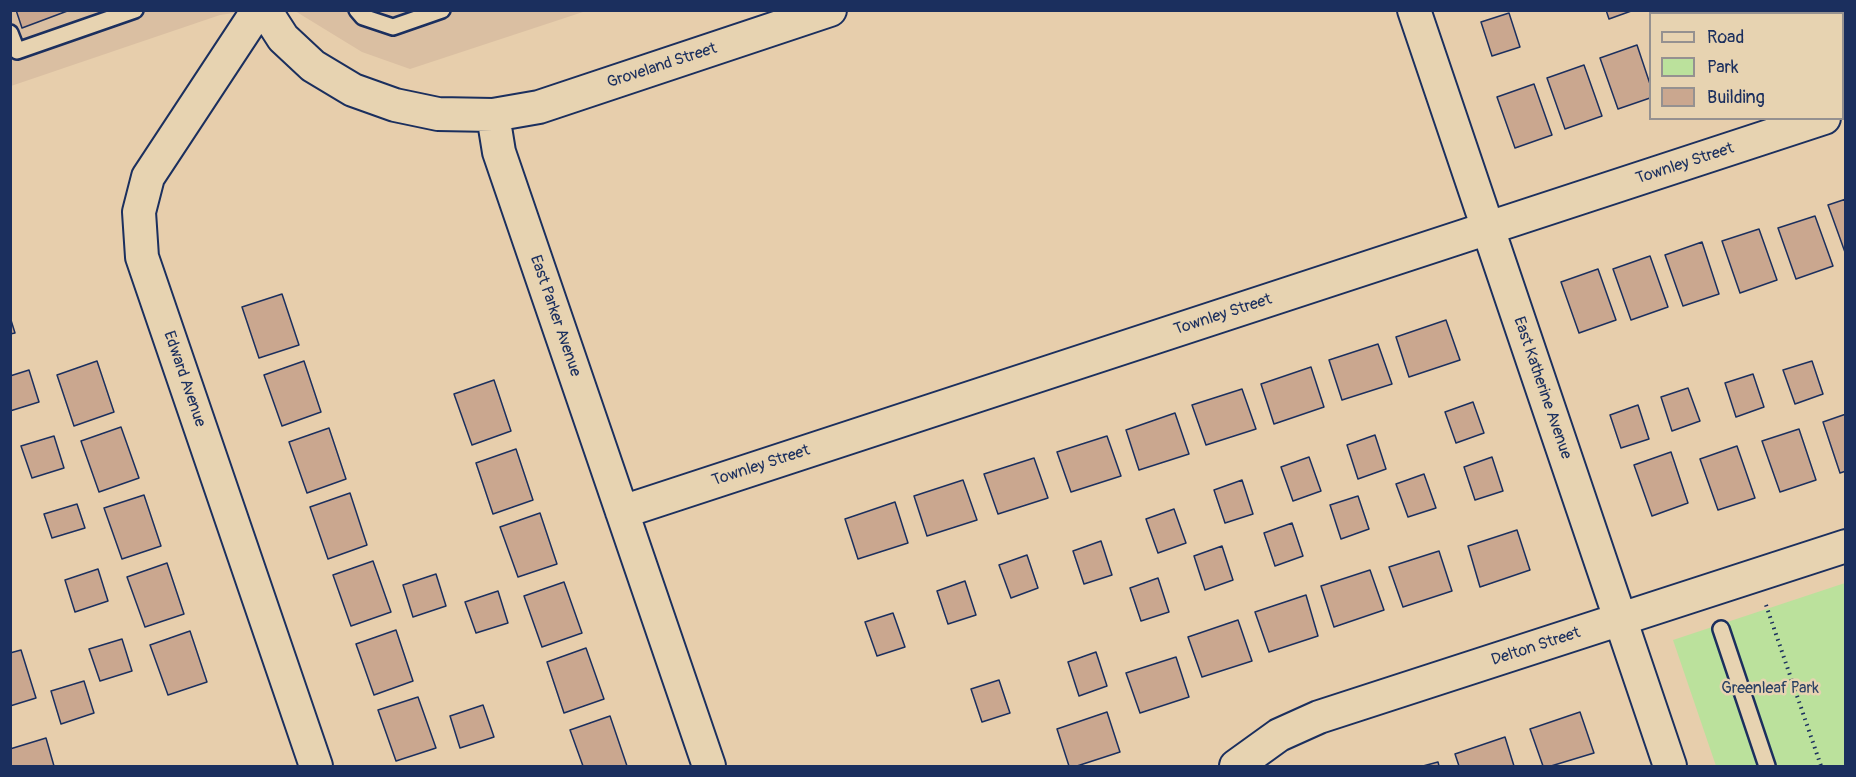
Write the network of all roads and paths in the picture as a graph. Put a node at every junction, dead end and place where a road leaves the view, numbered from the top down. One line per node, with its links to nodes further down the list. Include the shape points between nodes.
1 (135, 10): 8 (lane, via 17,51)
2 (258, 10): 17 (street, Edward Avenue, via 148,177 139,212 142,257)
3 (264, 10): 9 (street, via 283,38 313,66 353,90 395,105 438,114)
4 (357, 10): 5 (lane, via 363,18 393,27)
5 (442, 10)
6 (830, 10): 9 (street, Groveland Street, via 539,107)
7 (1414, 10): 11 (street, East Katherine Avenue)
8 (10, 33)
9 (494, 115): 12 (street, East Parker Avenue, via 499,152)
10 (1818, 120): 11 (street, Townley Street)
11 (1487, 229): 12 (street, Townley Street); 15 (street, East Katherine Avenue)
12 (622, 512): 18 (street, East Parker Avenue)
13 (1845, 546): 15 (street, Delton Street)
14 (1766, 604): 22 (path)
15 (1621, 620): 19 (street, Delton Street, via 1319,717 1279,735); 20 (street, East Katherine Avenue)
16 (1721, 629): 21 (lane)
17 (316, 766)
18 (709, 766)
19 (1236, 766)
20 (1670, 766)
21 (1767, 766)
22 (1821, 766)

